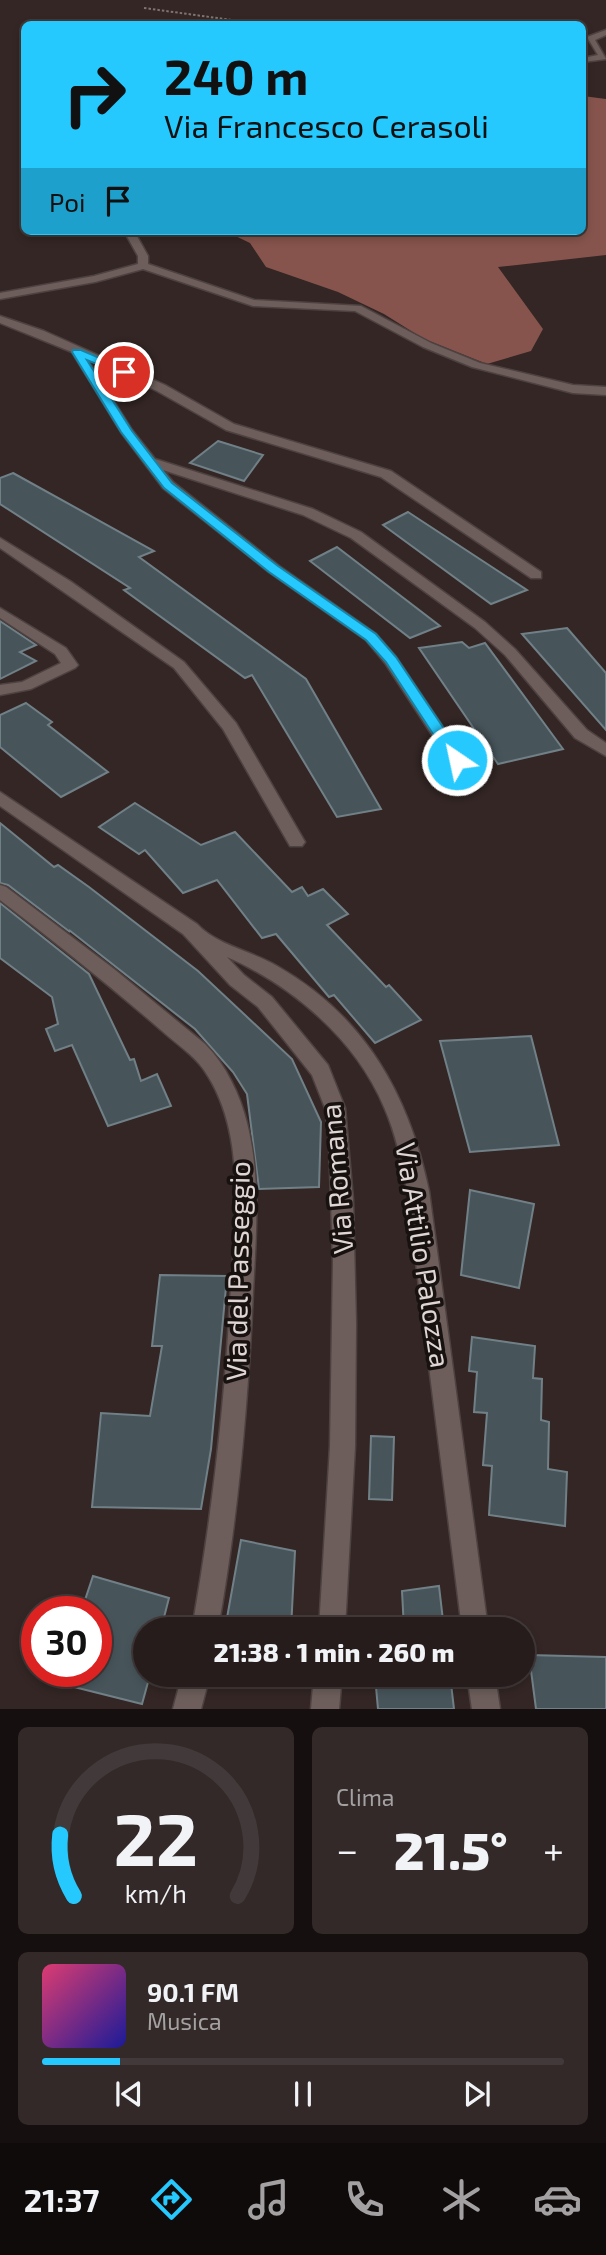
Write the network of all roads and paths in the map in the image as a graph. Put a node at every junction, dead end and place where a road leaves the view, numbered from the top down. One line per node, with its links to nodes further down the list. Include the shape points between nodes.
1 (144, 8): 2 (path)
2 (239, 21)
3 (606, 32): 4 (street, via 590,39 603,57)
4 (586, 60)
5 (131, 235): 6 (street, via 143,256)
6 (143, 266): 7 (street); 10 (street, via 253,303 358,308 468,363 567,387)
7 (0, 296)
8 (0, 320): 9 (street)
9 (77, 352): 11 (street); 13 (street, via 161,388 230,427 386,474)
10 (606, 391)
11 (150, 461): 16 (street, via 308,512 356,535 481,625 581,734); 17 (street, via 180,497 371,637)
12 (0, 542): 19 (street, via 179,665 230,727)
13 (536, 575)
14 (0, 612): 15 (street, via 61,651 70,665 26,686)
15 (0, 690)
16 (606, 751)
17 (457, 760)
18 (0, 798): 21 (street, Via Romana)
19 (296, 842)
20 (0, 891): 22 (street, Via del Passeggio, via 126,987 205,1056 232,1105 240,1145 244,1217 239,1348 227,1491)
21 (197, 937): 23 (street, Via Romana, via 265,1002 314,1060 331,1094 338,1123 345,1391); 24 (street, Via Attilio Palozza, via 254,961 294,985 357,1044 392,1097 418,1191)
22 (207, 1617)
23 (333, 1617)
24 (473, 1617)
25 (192, 1687): 28 (street)
26 (327, 1687): 29 (street)
27 (483, 1687): 30 (street)
28 (187, 1709)
29 (325, 1709)
30 (486, 1709)

